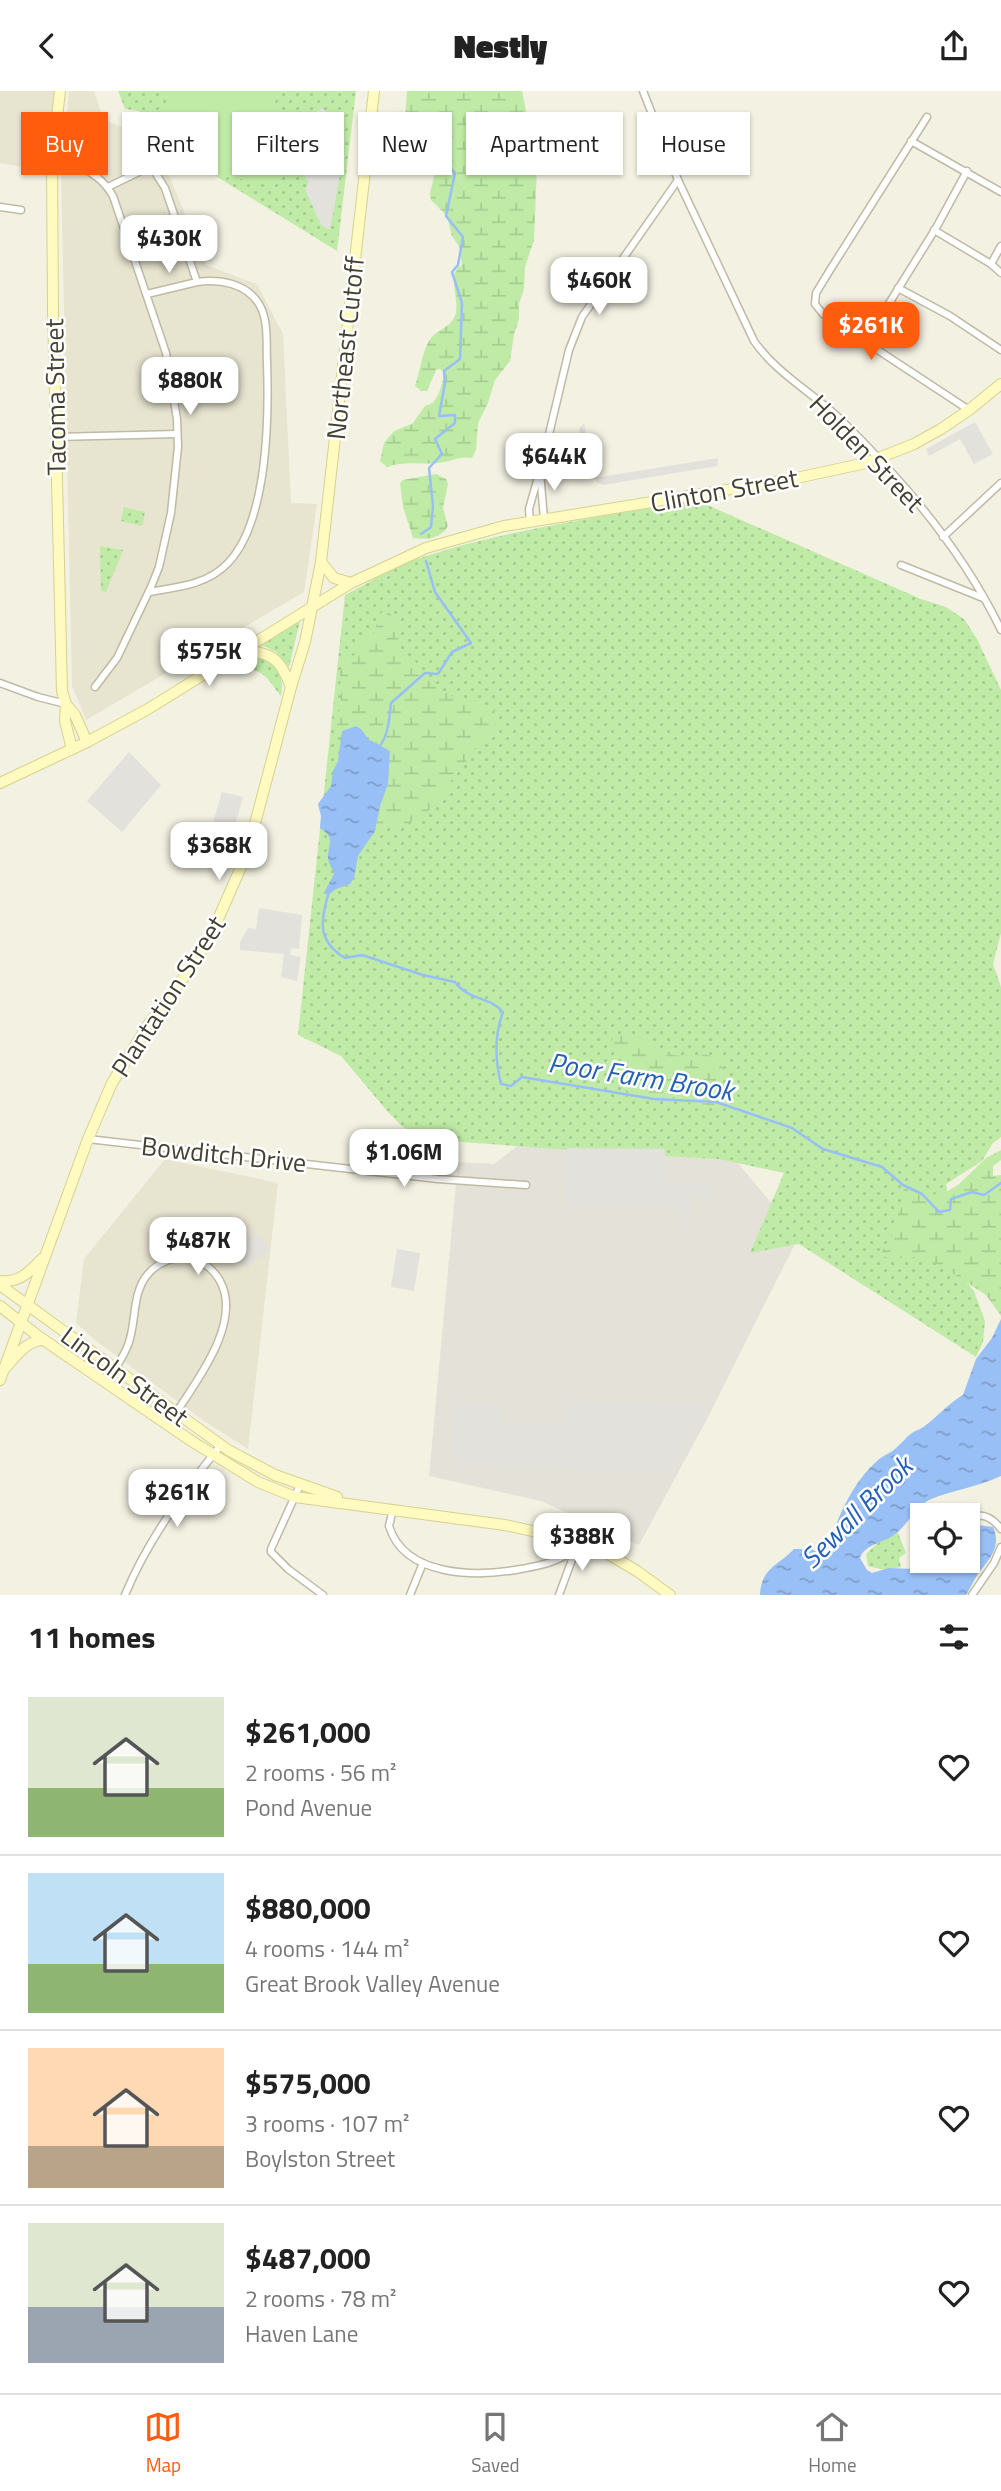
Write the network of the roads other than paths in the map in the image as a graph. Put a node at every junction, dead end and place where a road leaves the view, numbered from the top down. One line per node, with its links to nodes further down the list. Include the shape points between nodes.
1 (60, 91): 25 (main road, Tacoma Street, via 52,162)
2 (374, 91): 32 (main road, Northeast Cutoff)
3 (643, 91): 8 (street, Holden Street)
4 (927, 117): 5 (street)
5 (911, 141): 6 (street); 20 (street, via 816,293 818,311)
6 (967, 171): 10 (street); 13 (street)
7 (94, 175): 9 (street)
8 (678, 180): 26 (street, Holden Street, via 766,358 834,414); 27 (street, via 582,317 569,350)
9 (108, 187): 17 (street, via 151,166 165,188); 19 (street)
10 (1001, 192)
11 (0, 207): 12 (street)
12 (21, 210)
13 (934, 230): 15 (street); 18 (street)
14 (1001, 246): 15 (street)
15 (991, 264): 16 (street)
16 (1001, 273)
17 (197, 282): 19 (street); 35 (street, via 218,280 235,285 255,299 261,311 268,393 265,455 249,525 230,561 200,582)
18 (898, 288): 20 (street); 21 (street)
19 (147, 294): 24 (street, via 166,353)
20 (865, 342): 23 (street)
21 (1001, 350)
22 (1001, 384): 23 (main road, Clinton Street)
23 (969, 410): 26 (main road, Clinton Street, via 914,444)
24 (177, 434): 25 (street); 35 (street, via 167,537)
25 (56, 437): 43 (main road, Tacoma Street, via 62,691)
26 (878, 458): 29 (main road, Clinton Street, via 787,480); 31 (street, Holden Street)
27 (541, 465): 29 (street); 30 (street)
28 (1000, 487): 31 (street)
29 (544, 519): 30 (main road, Clinton Street)
30 (530, 521): 34 (main road, Clinton Street, via 426,548)
31 (943, 537): 36 (street, Holden Street)
32 (321, 562): 34 (main road, via 334,578); 37 (main road, Northeast Cutoff)
33 (901, 565): 36 (street)
34 (351, 583): 37 (main road, Clinton Street)
35 (149, 592): 41 (street, via 117,658)
36 (984, 598): 38 (street, Holden Street)
37 (313, 605): 39 (main road, Clinton Street); 42 (main road, Plantation Street)
38 (1001, 630)
39 (242, 650): 42 (main road, via 272,657); 44 (main road, Clinton Street)
40 (0, 683): 43 (street)
41 (95, 687)
42 (291, 687): 47 (main road, Plantation Street, via 256,820 223,912 193,965 129,1054)
43 (66, 703): 44 (main road, Tacoma Street); 45 (main road, Tacoma Street)
44 (87, 742): 45 (main road, Clinton Street)
45 (72, 749): 46 (main road, Clinton Street)
46 (0, 783)
47 (88, 1139): 48 (street, Bowditch Drive); 49 (main road, Plantation Street)
48 (526, 1185)
49 (45, 1256): 50 (main road, via 23,1277); 51 (main road, Plantation Street)
50 (0, 1283): 51 (main road, Lincoln Street)
51 (27, 1305): 53 (main road, Plantation Street); 55 (main road, Lincoln Street)
52 (0, 1306): 53 (main road, Lincoln Street)
53 (21, 1324): 54 (main road, Lincoln Street); 56 (main road, Plantation Street)
54 (44, 1340): 56 (main road, via 26,1346); 57 (main road, Lincoln Street)
55 (116, 1367): 57 (street); 58 (main road, Lincoln Street); 58 (street, via 128,1346 139,1289 149,1272 183,1257 202,1262 222,1286 227,1314 204,1369)
56 (2, 1375)
57 (106, 1382): 59 (main road, Lincoln Street)
58 (175, 1413): 59 (street); 60 (main road, Lincoln Street)
59 (168, 1425): 61 (main road, Lincoln Street)
60 (221, 1445): 61 (street); 62 (main road, Lincoln Street)
61 (213, 1455): 63 (main road, Lincoln Street); 71 (street, via 147,1551)
62 (300, 1485): 63 (street); 64 (main road, Lincoln Street)
63 (295, 1497): 64 (main road, Lincoln Street); 72 (street, via 271,1552)
64 (361, 1504): 65 (main road)
65 (393, 1509): 68 (main road); 70 (street, via 389,1526 395,1540)
66 (980, 1515): 67 (street)
67 (1001, 1529)
68 (579, 1541): 70 (street, via 550,1562 505,1571 452,1571); 74 (street); 75 (main road, via 637,1571)
69 (1001, 1548): 76 (street)
70 (423, 1563): 73 (street)
71 (125, 1595)
72 (323, 1595)
73 (410, 1595)
74 (559, 1595)
75 (670, 1595)
76 (972, 1595)

